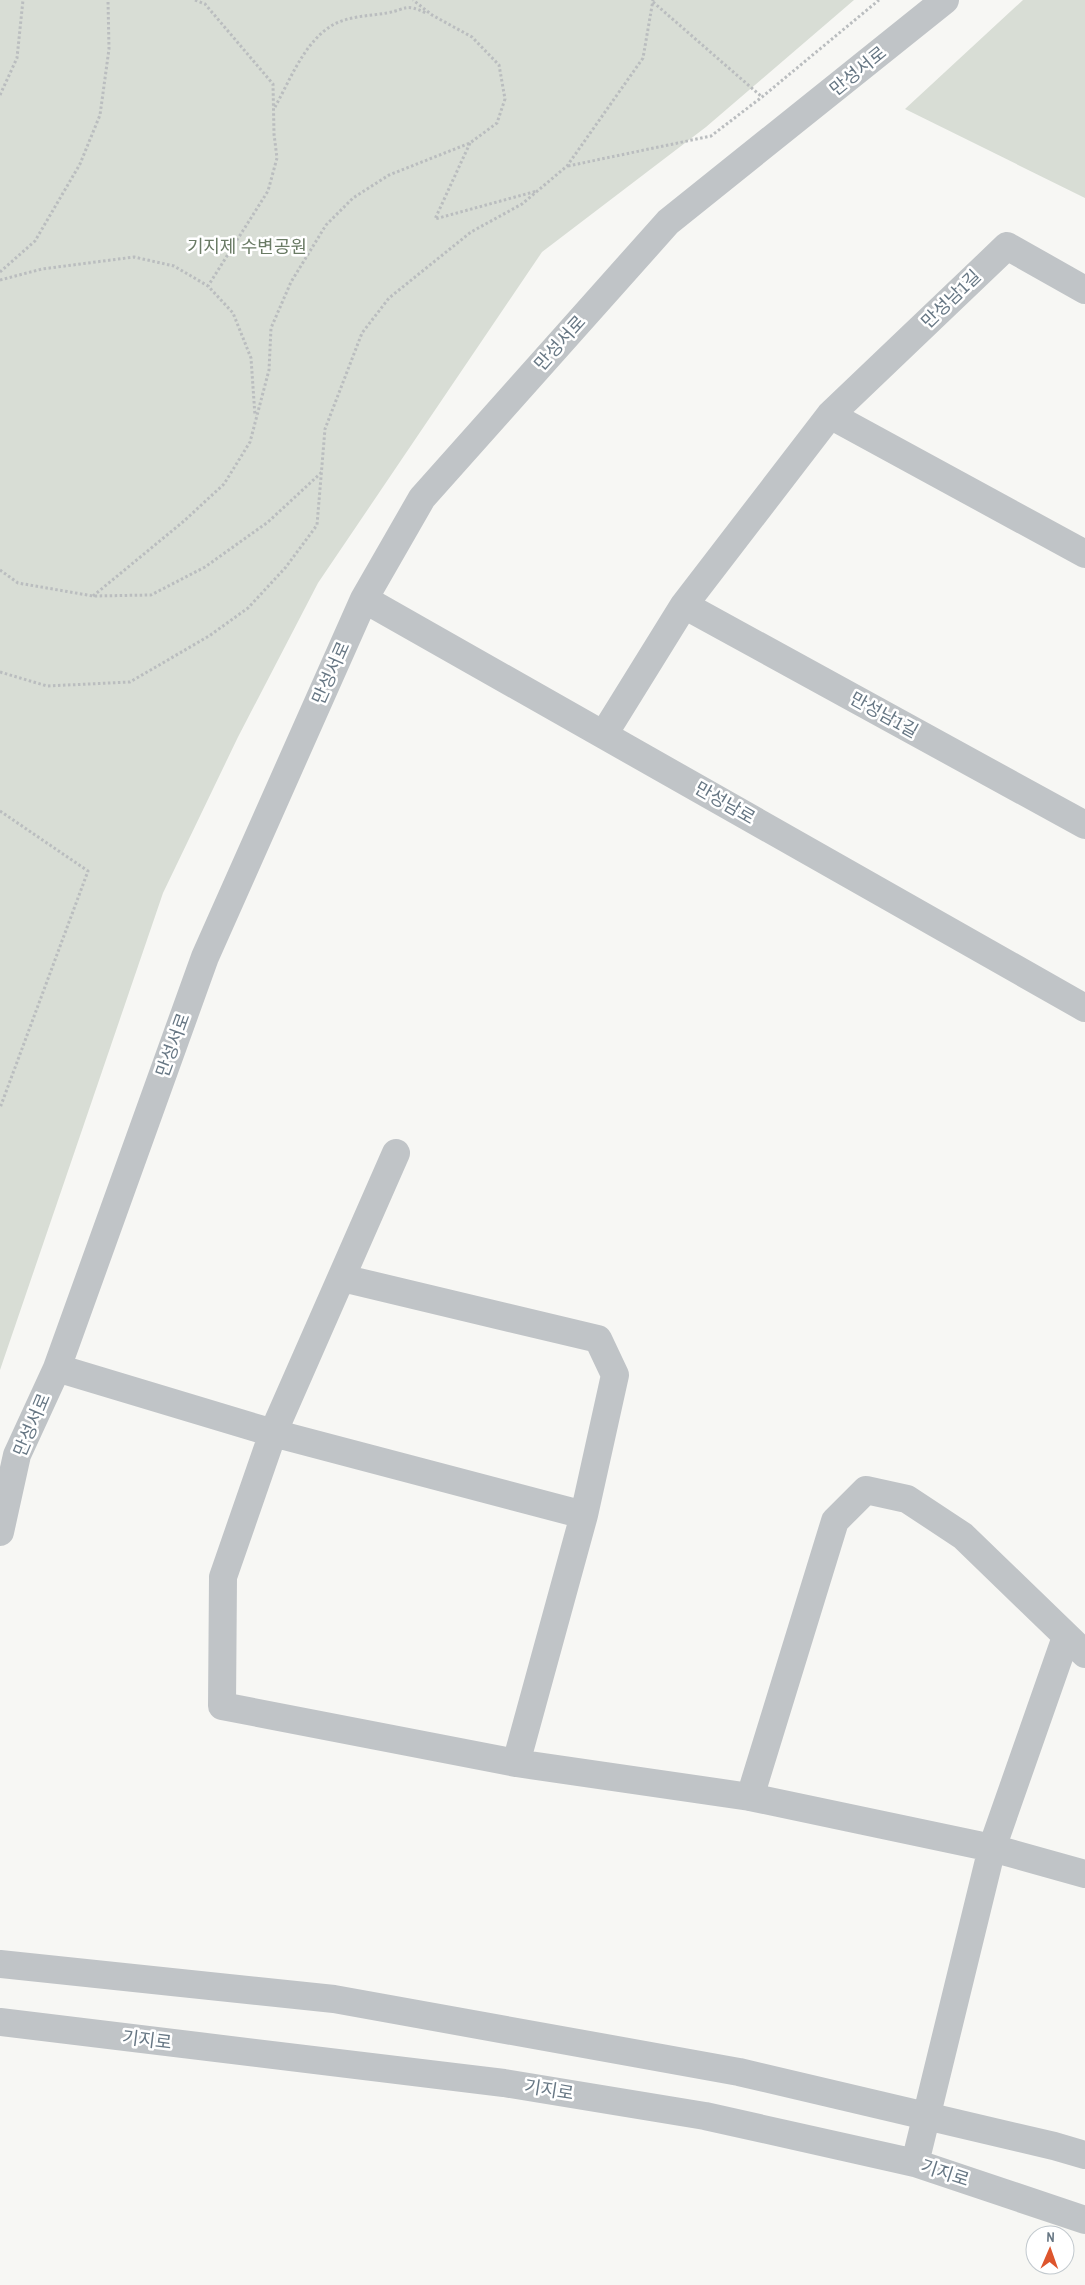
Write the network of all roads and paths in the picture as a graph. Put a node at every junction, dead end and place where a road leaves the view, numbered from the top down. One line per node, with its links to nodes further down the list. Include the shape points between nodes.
1 (23, 0): 9 (path, via 18,58)
2 (108, 0): 15 (path, via 109,49 100,115 80,164 35,241)
3 (195, 0): 11 (path, via 205,4 273,84)
4 (413, 0): 8 (path)
5 (879, 0): 10 (path)
6 (945, 0): 25 (street, 만성서로, via 668,222 422,498)
7 (653, 1): 10 (path); 13 (path, via 643,58)
8 (432, 15): 11 (path, via 412,6 364,15 332,26 312,43); 12 (path, via 472,37 499,65 505,99 497,122)
9 (0, 95)
10 (762, 97): 13 (path, via 711,136)
11 (275, 107): 17 (path, via 277,158 268,191)
12 (470, 143): 14 (path, via 435,219); 20 (path, via 389,175 353,198 326,225 291,282 271,328 269,370)
13 (567, 166): 14 (path)
14 (538, 190): 21 (path, via 522,204 471,232 390,298 362,333 325,429)
15 (0, 272)
16 (0, 280): 17 (path, via 42,269 134,257 174,266)
17 (208, 286): 20 (path, via 233,313 251,358)
18 (1085, 290): 19 (street, 만성남1길, via 1007,246)
19 (830, 415): 22 (street); 26 (street, 만성남1길)
20 (255, 420): 24 (path, via 250,442 224,484)
21 (322, 471): 24 (path, via 268,522 205,567 151,595); 27 (path, via 317,525 286,567 248,608 209,636 130,682 47,686)
22 (1085, 554)
23 (0, 570): 24 (path, via 18,583)
24 (92, 596)
25 (364, 599): 28 (street, 만성남로); 35 (street, 만성서로, via 206,956)
26 (684, 605): 28 (street, 만성남1길); 30 (street, 만성남1길)
27 (0, 672)
28 (604, 734): 31 (street, 만성남로)
29 (0, 811): 32 (path, via 88,871)
30 (1085, 825)
31 (1085, 1008)
32 (0, 1108)
33 (396, 1154): 34 (street)
34 (342, 1278): 36 (street); 37 (street, via 598,1339 615,1376)
35 (57, 1368): 36 (street); 38 (street, 만성서로, via 17,1455)
36 (273, 1433): 37 (street); 40 (street, via 222,1577 222,1706)
37 (584, 1515): 40 (street)
38 (0, 1532)
39 (1076, 1646): 41 (street, via 963,1536 907,1499 866,1490 835,1521); 42 (street)
40 (516, 1763): 41 (street)
41 (750, 1797): 42 (street)
42 (992, 1848): 43 (street); 46 (street)
43 (1085, 1874)
44 (0, 1964): 46 (street, via 334,1999 739,2072)
45 (0, 2022): 48 (street, 기지로, via 504,2083 705,2116)
46 (926, 2116): 47 (street); 48 (street)
47 (1085, 2155)
48 (915, 2162): 49 (street, 기지로)
49 (1085, 2220)

